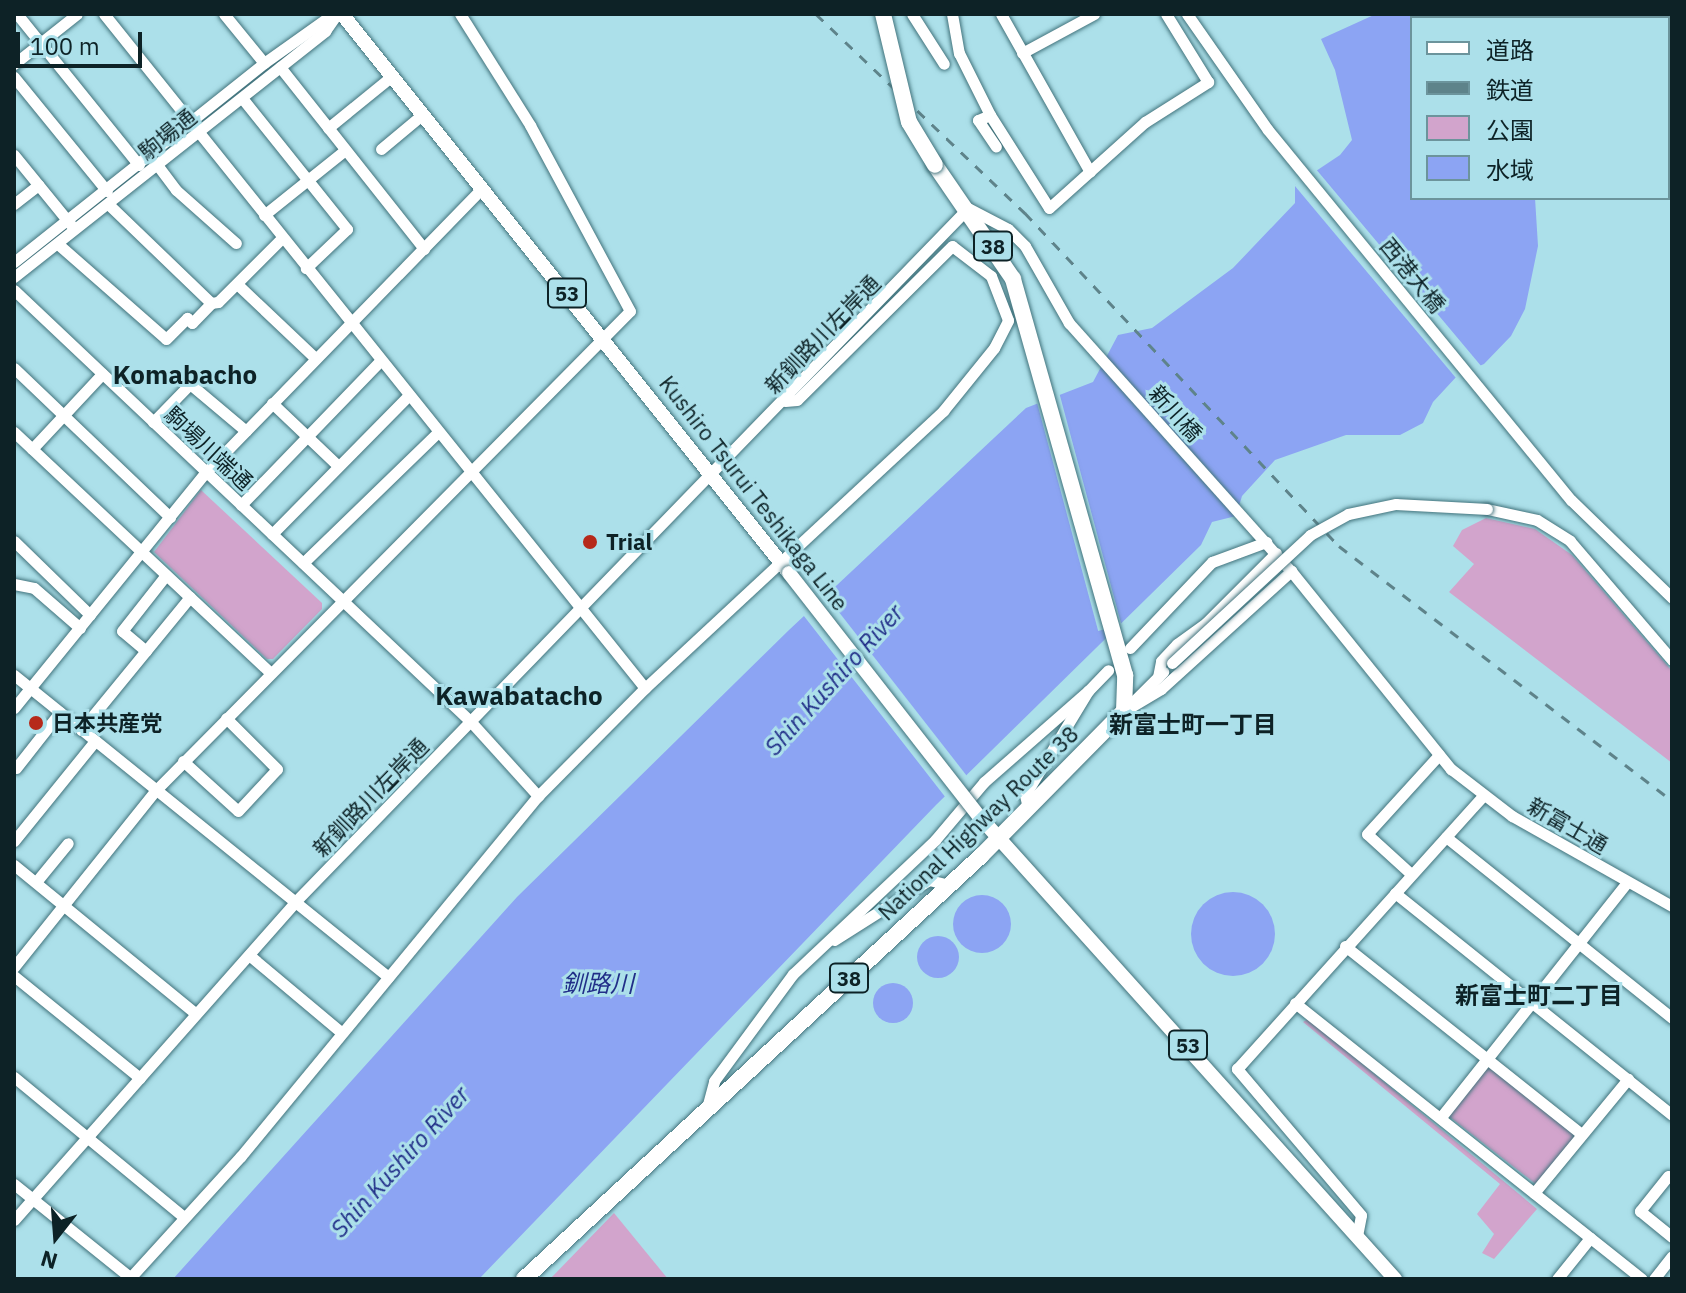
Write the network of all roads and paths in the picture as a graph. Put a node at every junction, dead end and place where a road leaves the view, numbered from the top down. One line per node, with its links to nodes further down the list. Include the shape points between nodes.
1 (17, 14): 14 (street)
2 (77, 14): 14 (street)
3 (104, 14): 25 (street)
4 (224, 14): 16 (street)
5 (338, 14): 16 (street, 駒場通); 19 (street, 駒場通); 20 (main road, Kushiro Tsurui Teshikaga Line / 53)
6 (460, 14): 55 (street, via 530,125 630,311)
7 (883, 14): 41 (highway, 38, bridge, via 909,122)
8 (912, 14): 18 (street)
9 (952, 14): 24 (street, via 959,53)
10 (1001, 14): 15 (street)
11 (1094, 14): 15 (street)
12 (1166, 14): 34 (street, via 1208,82 1145,122)
13 (1187, 14): 89 (street, 西港大橋, via 1227,75 1571,500)
14 (40, 42): 17 (street); 32 (street)
15 (1022, 53): 34 (street)
16 (264, 63): 25 (street, 駒場通)
17 (14, 64)
18 (944, 64)
19 (280, 67): 22 (street, 駒場通); 26 (street)
20 (392, 76): 23 (main road, Kushiro Tsurui Teshikaga Line / 53); 26 (street)
21 (14, 77): 38 (street)
22 (242, 98): 27 (street, 駒場通); 35 (street)
23 (423, 114): 29 (street); 37 (main road, Kushiro Tsurui Teshikaga Line / 53)
24 (990, 115): 28 (street, via 978,120); 34 (street, via 1049,208)
25 (191, 123): 27 (street); 32 (street, 駒場通)
26 (328, 128): 30 (street)
27 (198, 134): 33 (street, 駒場通); 42 (street)
28 (996, 147)
29 (381, 149)
30 (345, 150): 35 (street); 47 (street)
31 (14, 155): 36 (street)
32 (139, 165): 38 (street, 駒場通)
33 (158, 166): 40 (street, 駒場通); 45 (street, via 176,190)
34 (1090, 172)
35 (308, 180): 42 (street); 49 (street, via 347,229)
36 (38, 185): 39 (street); 43 (street)
37 (482, 188): 47 (street); 55 (main road, Kushiro Tsurui Teshikaga Line / 53)
38 (107, 191): 43 (street, 駒場通)
39 (14, 204)
40 (109, 205): 43 (street, 駒場通); 53 (street)
41 (968, 208): 61 (street, 新釧路川左岸通); 78 (street, 新川橋, via 1008,229 1025,246 1069,323); 95 (highway, 38, via 1013,279)
42 (264, 215): 44 (street)
43 (73, 226): 46 (street, 駒場通); 48 (street, 駒場通)
44 (282, 238): 49 (street); 51 (street)
45 (236, 243)
46 (59, 245): 50 (street, 駒場通); 53 (street, via 166,339)
47 (424, 249): 54 (street)
48 (14, 262)
49 (306, 268): 54 (street)
50 (14, 277)
51 (237, 284): 53 (street); 56 (street)
52 (14, 290): 59 (street, 駒場川端通)
53 (211, 303)
54 (349, 324): 56 (street); 57 (street)
55 (602, 337): 72 (street); 73 (main road, Kushiro Tsurui Teshikaga Line / 53)
56 (315, 358): 62 (street)
57 (380, 361): 60 (street); 68 (street)
58 (14, 368): 63 (street)
59 (102, 374): 63 (street); 64 (street, 駒場川端通)
60 (409, 395): 67 (street); 70 (street)
61 (785, 401): 73 (street, 新釧路川左岸通); 81 (street, via 797,400 952,246 991,276 1008,320 994,348 943,411)
62 (272, 403): 65 (street); 68 (street)
63 (64, 415): 69 (street); 75 (street)
64 (153, 422): 65 (street, via 190,384); 71 (street, 駒場川端通)
65 (246, 431): 71 (street)
66 (14, 432): 69 (street)
67 (438, 432): 72 (street); 82 (street)
68 (307, 436): 70 (street); 74 (street)
69 (32, 449): 79 (street)
70 (337, 465): 76 (street)
71 (206, 472): 74 (street, 駒場川端通); 75 (street)
72 (470, 472): 90 (street); 91 (street)
73 (715, 475): 81 (main road, Kushiro Tsurui Teshikaga Line / 53); 91 (street, 新釧路川左岸通)
74 (241, 505): 76 (street, 駒場川端通)
75 (170, 517): 79 (street)
76 (272, 534): 82 (street, 駒場川端通)
77 (14, 541): 84 (street)
78 (1266, 542): 80 (street, 新川橋); 95 (street, via 1212,562)
79 (142, 552): 85 (street); 92 (street)
80 (1276, 553): 83 (street, 新川橋); 100 (street, via 1169,652)
81 (780, 560): 102 (street); 119 (main road, Kushiro Tsurui Teshikaga Line / 53, bridge)
82 (303, 563): 90 (street, 駒場川端通)
83 (1291, 571): 105 (street, via 1161,689); 111 (street, 新富士通)
84 (44, 575): 87 (street); 92 (street)
85 (166, 575): 88 (street); 94 (street, via 122,631)
86 (14, 584): 87 (street)
87 (34, 588): 93 (street)
88 (190, 597): 94 (street); 98 (street)
89 (1672, 598)
90 (342, 602): 98 (street); 108 (street, 駒場川端通)
91 (579, 609): 102 (street); 108 (street, 新釧路川左岸通)
92 (90, 615): 93 (street)
93 (80, 628): 101 (street)
94 (146, 651): 109 (street)
95 (1124, 651): 105 (highway, 38)
96 (1672, 660): 100 (street, bridge, via 1570,541 1537,520 1487,509 1396,504 1348,514 1310,535)
97 (1108, 670): 103 (street)
98 (271, 673): 107 (street)
99 (14, 675): 101 (street)
100 (1158, 677): 105 (street)
101 (30, 688): 104 (street); 106 (street)
102 (645, 688): 115 (street)
103 (1088, 691): 117 (street, via 1025,795); 133 (street, via 984,782 935,840)
104 (14, 708)
105 (1124, 711): 117 (highway, National Highway Route 38 / 38)
106 (60, 712): 109 (street); 113 (street)
107 (226, 718): 112 (street); 112 (street, via 277,769 238,811)
108 (471, 722): 115 (street, 駒場川端通); 128 (street, 新釧路川左岸通)
109 (81, 730): 110 (street)
110 (95, 741): 114 (street); 120 (street)
111 (1439, 755): 116 (street, 新富士通); 123 (street, via 1367,834)
112 (183, 761): 114 (street)
113 (16, 768)
114 (155, 791): 128 (street); 129 (street)
115 (538, 796): 137 (street)
116 (1483, 796): 118 (street); 125 (street, 新富士通)
117 (1028, 808): 119 (highway, National Highway Route 38 / 38)
118 (1446, 837): 123 (street); 131 (street)
119 (999, 839): 126 (highway, National Highway Route 38 / 38); 158 (main road, Kushiro Tsurui Teshikaga Line / 53)
120 (14, 841)
121 (68, 843): 124 (street)
122 (14, 865): 124 (street)
123 (1411, 874): 127 (street)
124 (36, 882): 129 (street)
125 (1627, 882): 130 (street, 新富士通); 131 (street)
126 (949, 885): 133 (street, via 929,880); 147 (highway, National Highway Route 38 / 38)
127 (1395, 893): 132 (street); 138 (street)
128 (294, 903): 134 (street, 新釧路川左岸通); 137 (street)
129 (64, 904): 135 (street); 140 (street)
130 (1672, 906)
131 (1578, 943): 138 (street); 141 (street)
132 (1345, 946): 139 (street); 143 (street)
133 (817, 951): 147 (street, via 793,974 714,1081)
134 (249, 955): 140 (street, 新釧路川左岸通); 142 (street)
135 (14, 967)
136 (14, 976): 145 (street)
137 (388, 977): 142 (street)
138 (1531, 1002): 143 (street); 146 (street)
139 (1295, 1003): 149 (street); 158 (street, via 1237,1069 1361,1215)
140 (196, 1014): 145 (street, 新釧路川左岸通)
141 (1672, 1018)
142 (342, 1033): 156 (street)
143 (1487, 1060): 149 (street); 150 (street)
144 (14, 1077): 151 (street)
145 (140, 1078): 151 (street, 新釧路川左岸通)
146 (1628, 1079): 148 (street); 150 (street)
147 (707, 1109): 163 (highway, National Highway Route 38 / 38)
148 (1672, 1115)
149 (1441, 1117): 154 (street)
150 (1581, 1134): 154 (street)
151 (88, 1136): 155 (street, 新釧路川左岸通); 156 (street)
152 (1672, 1178): 159 (street, via 1668,1176 1640,1211)
153 (14, 1184): 155 (street)
154 (1534, 1193): 160 (street)
155 (32, 1199): 157 (street, 新釧路川左岸通); 162 (street)
156 (184, 1217): 162 (street)
157 (14, 1220)
158 (1357, 1236): 164 (main road, Kushiro Tsurui Teshikaga Line / 53)
159 (1672, 1237)
160 (1590, 1238): 165 (street); 166 (street)
161 (1672, 1256): 167 (street)
162 (130, 1279)
163 (524, 1279)
164 (1395, 1279)
165 (1557, 1279)
166 (1642, 1279)
167 (1654, 1279)

